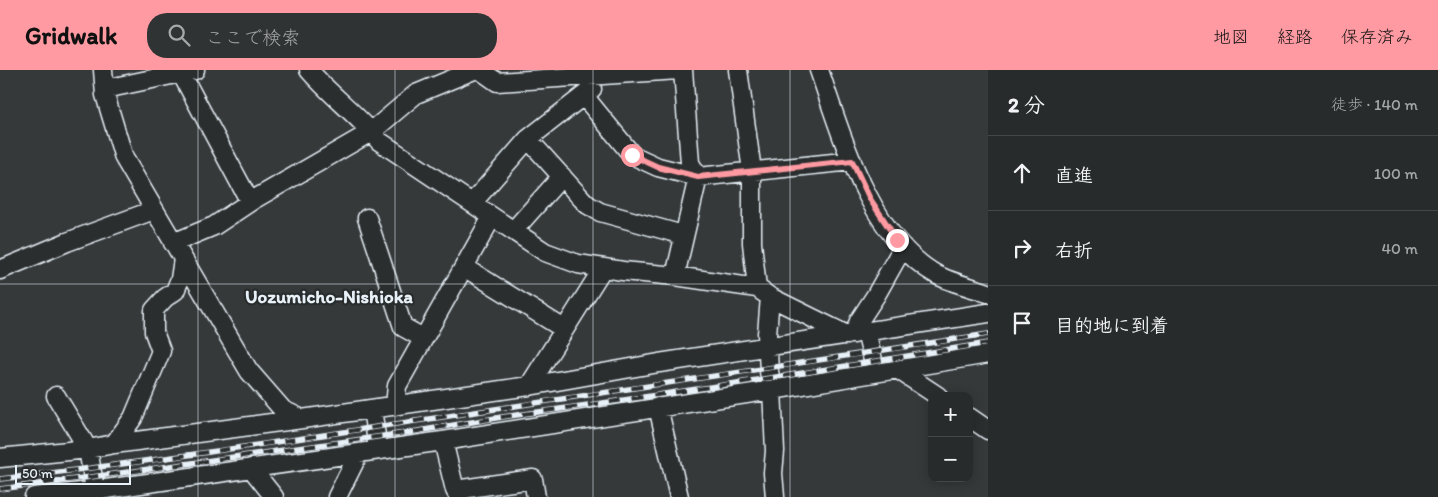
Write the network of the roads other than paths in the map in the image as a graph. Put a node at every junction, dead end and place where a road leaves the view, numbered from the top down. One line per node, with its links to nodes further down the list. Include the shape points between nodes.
1 (103, 70): 12 (street)
2 (309, 70): 14 (street)
3 (474, 70): 14 (street, via 416,94)
4 (480, 70): 11 (street, via 497,82)
5 (678, 70): 10 (street)
6 (683, 70): 19 (street, via 690,163)
7 (738, 70): 17 (street)
8 (819, 70): 16 (street)
9 (188, 71): 12 (street); 20 (street)
10 (643, 71): 11 (street)
11 (613, 74): 13 (street)
12 (105, 89): 22 (street, via 124,158)
13 (584, 96): 15 (street); 19 (street, via 632,155 658,167)
14 (371, 132): 20 (street); 21 (street, via 379,141)
15 (528, 139): 18 (street); 21 (street)
16 (852, 161): 17 (street); 28 (street, via 880,217)
17 (752, 171): 19 (street); 34 (street, via 752,243)
18 (562, 176): 25 (street); 26 (street, via 588,205 600,212)
19 (698, 177): 26 (street)
20 (250, 202): 27 (street, via 214,226)
21 (473, 202): 24 (street)
22 (154, 210): 27 (street); 32 (street)
23 (367, 218): 39 (street, via 403,327)
24 (492, 218): 25 (street); 30 (street)
25 (514, 230): 31 (street, via 545,252 578,264)
26 (683, 235): 33 (street)
27 (173, 243): 29 (street)
28 (903, 247): 35 (street, via 938,276); 38 (street, via 859,321)
29 (183, 259): 51 (street, via 249,371 283,410); 55 (street, via 175,291 154,310 154,332 160,351 132,418)
30 (464, 267): 37 (street); 39 (street)
31 (603, 268): 33 (street); 37 (street)
32 (0, 270)
33 (674, 276): 34 (street)
34 (763, 293): 38 (street); 40 (street)
35 (988, 293)
36 (988, 313): 38 (street)
37 (564, 329): 44 (street)
38 (856, 334): 40 (street); 43 (street)
39 (423, 338): 48 (street, via 397,386)
40 (768, 347): 44 (street); 45 (street)
41 (988, 354): 42 (street)
42 (898, 369): 43 (street); 46 (street)
43 (876, 372): 45 (street)
44 (529, 386): 48 (street)
45 (772, 390): 49 (street); 68 (street)
46 (932, 392)
47 (56, 396): 56 (street)
48 (395, 406): 50 (street)
49 (658, 407): 54 (street); 67 (street)
50 (372, 409): 51 (street); 57 (street)
51 (302, 419): 55 (street)
52 (973, 420): 53 (street)
53 (988, 430)
54 (443, 441): 57 (street); 62 (street)
55 (114, 444): 56 (street)
56 (88, 449): 59 (street); 61 (street)
57 (378, 449): 58 (street)
58 (359, 453): 60 (street); 65 (street)
59 (0, 458)
60 (251, 468): 61 (street); 64 (street)
61 (94, 494): 63 (street)
62 (457, 494): 66 (street, via 533,480)
63 (34, 497)
64 (274, 497)
65 (337, 497)
66 (536, 497)
67 (679, 497)
68 (775, 497)

